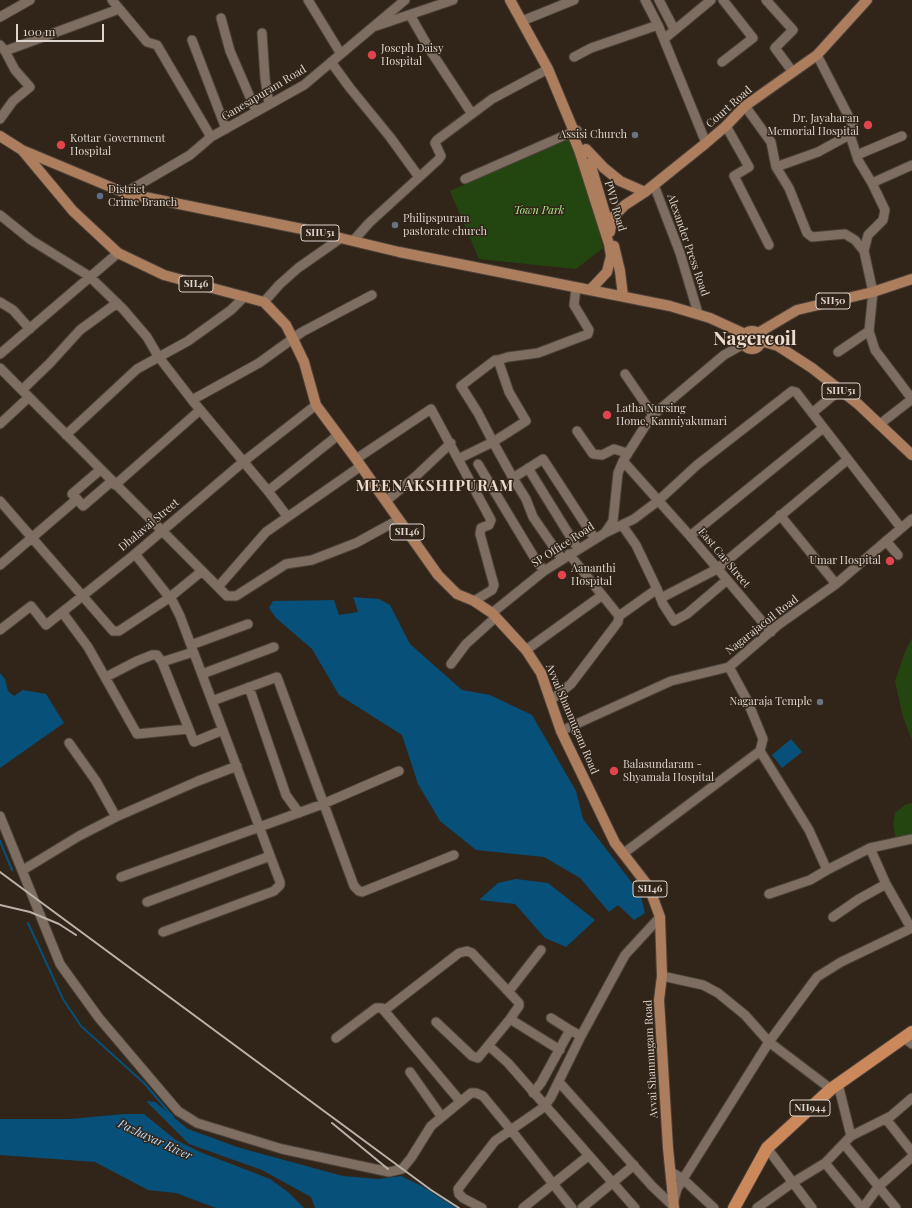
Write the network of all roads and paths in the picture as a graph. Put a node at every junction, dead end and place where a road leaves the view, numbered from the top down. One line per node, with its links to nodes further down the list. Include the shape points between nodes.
1 (30, 0): 16 (street)
2 (112, 0): 14 (street)
3 (308, 0): 26 (street)
4 (405, 0): 20 (street, Ganesapuram Road)
5 (452, 0): 15 (street)
6 (510, 0): 18 (main road, PWD Road)
7 (574, 0): 18 (street)
8 (645, 0): 19 (street)
9 (659, 0): 21 (street)
10 (710, 0): 21 (street)
11 (723, 0): 30 (street, via 753,38)
12 (766, 0): 32 (street, via 793,30 775,48)
13 (867, 0): 27 (main road, Court Road)
14 (119, 9): 25 (street); 44 (street, via 147,42 157,45)
15 (410, 15): 20 (street); 36 (street)
16 (0, 17)
17 (221, 18): 35 (street, via 230,51)
18 (522, 21): 31 (main road, PWD Road)
19 (658, 25): 23 (street); 28 (street, via 591,48)
20 (371, 27): 26 (street, Ganesapuram Road)
21 (674, 29): 23 (street)
22 (262, 33): 33 (street, via 264,78)
23 (664, 39): 45 (street)
24 (192, 40): 39 (street)
25 (3, 48): 37 (street, via 30,87 13,101)
26 (341, 54): 29 (street, Ganesapuram Road)
27 (817, 54): 32 (main road, Court Road); 41 (street, via 853,125)
28 (574, 58)
29 (332, 62): 33 (street, Ganesapuram Road, via 304,84); 51 (street)
30 (722, 62)
31 (548, 69): 36 (street, via 492,99); 40 (main road, PWD Road)
32 (792, 71): 34 (main road, Court Road)
33 (269, 104): 35 (street, Ganesapuram Road)
34 (744, 106): 38 (main road, Court Road); 50 (street, via 771,142)
35 (256, 111): 39 (street, Ganesapuram Road)
36 (472, 114): 51 (street, via 436,142 441,156)
37 (0, 119)
38 (726, 126): 45 (main road, Court Road); 61 (street, via 748,167 734,176)
39 (226, 129): 44 (street, Ganesapuram Road)
40 (574, 131): 47 (main road, PWD Road); 52 (street); 67 (main road, PWD Road, via 609,244 607,272)
41 (851, 134): 48 (street); 50 (street, via 818,152)
42 (0, 136): 46 (main road, SHU51)
43 (902, 136): 48 (street)
44 (211, 137): 56 (street, Ganesapuram Road, via 190,155)
45 (706, 143): 54 (main road, Court Road)
46 (22, 150): 56 (main road, SHU51); 63 (main road, Avvai Shanmugam Road / SH46, via 73,211)
47 (586, 150): 55 (main road, via 620,182); 58 (main road, PWD Road)
48 (857, 154): 53 (street)
49 (912, 166): 53 (street)
50 (776, 167): 62 (street, via 789,188 809,236 845,234 855,240)
51 (419, 177): 60 (street)
52 (465, 179)
53 (872, 183): 62 (street, via 885,214 883,220 868,235)
54 (654, 185): 55 (main road, Court Road); 75 (street, Alexander Press Road, via 680,253)
55 (645, 192): 58 (main road, Court Road, via 618,211 612,218)
56 (125, 193): 59 (main road, SHU51)
57 (1, 218): 64 (street)
58 (610, 232): 71 (main road, PWD Road)
59 (341, 238): 60 (main road, SHU51); 72 (street, via 298,268)
60 (353, 241): 66 (main road, SHU51)
61 (769, 245)
62 (864, 251): 68 (street)
63 (118, 253): 64 (street); 70 (main road, Avvai Shanmugam Road / SH46, via 164,275)
64 (89, 276): 73 (street); 76 (street)
65 (912, 280): 68 (main road, SH50)
66 (576, 288): 67 (main road, SHU51); 84 (street, via 574,305 589,330 588,334 538,353)
67 (590, 290): 71 (main road, SHU51)
68 (872, 292): 77 (street); 78 (main road, SH50, via 797,310)
69 (372, 295): 79 (street)
70 (245, 296): 72 (main road, Avvai Shanmugam Road / SH46); 83 (street, via 212,325)
71 (624, 296): 75 (main road, SHU51)
72 (264, 302): 79 (main road, Avvai Shanmugam Road / SH46, via 286,325)
73 (117, 303): 83 (street, via 147,336); 87 (street, via 80,330)
74 (1, 305): 76 (street, via 14,310)
75 (698, 313): 80 (main road, SHU51, via 732,326)
76 (30, 329): 82 (street)
77 (868, 331): 81 (street); 90 (street, via 875,350)
78 (760, 337): 80 (main road, via 753,330); 80 (main road, via 758,346 753,349 747,347); 88 (main road, SHU51, via 812,368)
79 (293, 339): 91 (street, via 259,362); 92 (main road, Avvai Shanmugam Road / SH46, via 304,362)
80 (744, 339): 95 (street, SP Office Road)
81 (838, 352)
82 (0, 354)
83 (158, 356): 91 (street); 100 (street, via 137,369)
84 (498, 360): 102 (street, via 509,392 527,420); 102 (street, via 461,386)
85 (0, 368): 87 (street)
86 (625, 374): 95 (street)
87 (22, 390): 89 (street)
88 (840, 390): 94 (street); 97 (main road, SHU51)
89 (28, 397): 96 (street); 100 (street)
90 (912, 399): 97 (street)
91 (192, 400): 93 (street)
92 (316, 405): 101 (main road, Avvai Shanmugam Road / SH46); 108 (street, Dhalavai Street)
93 (200, 410): 108 (street); 114 (street)
94 (812, 413): 98 (street); 119 (street, via 796,392 791,391 696,465)
95 (653, 415): 105 (street, SP Office Road)
96 (0, 424)
97 (880, 424): 104 (main road, SHU51)
98 (823, 428): 107 (street); 128 (street)
99 (577, 431): 105 (street, via 593,454 602,456 614,449)
100 (66, 435): 112 (street)
101 (337, 436): 109 (main road, Avvai Shanmugam Road / SH46); 115 (street)
102 (493, 442): 106 (street); 113 (street)
103 (451, 443): 106 (street); 109 (street, via 431,409); 118 (street)
104 (911, 453)
105 (625, 457): 119 (street, East Car Street); 127 (street, SP Office Road, via 618,473 613,521)
106 (458, 458): 148 (street, via 491,520 489,525 481,528 480,534 494,585 492,590)
107 (847, 460): 120 (street); 125 (street)
108 (243, 462): 115 (street); 126 (street, Dhalavai Street)
109 (359, 462): 118 (main road, Avvai Shanmugam Road / SH46); 121 (street)
110 (478, 464): 139 (street)
111 (528, 468): 113 (street); 130 (street, via 543,459); 132 (street)
112 (100, 470): 114 (street); 116 (street, via 72,494)
113 (513, 478): 135 (street, via 534,517)
114 (114, 483): 116 (street, via 83,506); 126 (street)
115 (268, 491): 121 (street)
116 (77, 499): 129 (street)
117 (0, 501): 129 (street)
118 (386, 501): 123 (main road, Avvai Shanmugam Road / SH46)
119 (658, 501): 124 (street); 128 (street, East Car Street)
120 (780, 515): 137 (street); 141 (street)
121 (287, 516): 142 (street, via 266,532)
122 (912, 519): 125 (street, Nagarajacoil Road)
123 (398, 520): 142 (street, via 356,543 312,560 286,564 233,597 227,596); 148 (main road, Avvai Shanmugam Road / SH46, via 438,575 457,594)
124 (622, 525): 127 (street); 143 (street, via 636,545)
125 (901, 528): 131 (street, Nagarajacoil Road)
126 (161, 532): 133 (street, Dhalavai Street); 138 (street)
127 (605, 533): 130 (street, SP Office Road)
128 (690, 536): 137 (street, East Car Street)
129 (32, 538): 136 (street); 144 (street)
130 (595, 539): 132 (street, SP Office Road)
131 (886, 541): 134 (street); 141 (street, Nagarajacoil Road)
132 (578, 549): 135 (street, SP Office Road)
133 (135, 554): 144 (street, Dhalavai Street); 146 (street)
134 (898, 554)
135 (566, 557): 139 (street, SP Office Road); 145 (street)
136 (0, 565)
137 (717, 569): 140 (street, East Car Street); 147 (street)
138 (202, 571): 142 (street); 146 (street)
139 (544, 571): 150 (street, SP Office Road)
140 (727, 580): 147 (street, via 687,614 674,621); 154 (street, East Car Street)
141 (836, 584): 154 (street, Nagarajacoil Road)
142 (218, 587)
143 (657, 589): 147 (street); 151 (street)
144 (82, 594): 146 (street, via 111,629 116,631); 149 (street, Dhalavai Street)
145 (601, 596): 151 (street); 157 (street)
146 (170, 598): 156 (street, via 180,616)
147 (661, 598)
148 (474, 601): 150 (main road, Avvai Shanmugam Road / SH46)
149 (62, 612): 153 (street, Dhalavai Street, via 46,625 31,606); 162 (street, via 80,635)
150 (494, 615): 157 (main road, Avvai Shanmugam Road / SH46); 159 (street, SP Office Road)
151 (618, 616): 164 (street, via 614,629 584,669 571,684)
152 (248, 624): 156 (street)
153 (0, 629)
154 (771, 632): 160 (street, Nagarajacoil Road)
155 (274, 647): 161 (street)
156 (192, 649): 158 (street); 161 (street)
157 (526, 650): 164 (main road, Avvai Shanmugam Road / SH46, via 541,672)
158 (162, 662): 162 (street, via 159,657 152,655); 166 (street)
159 (451, 664)
160 (729, 667): 168 (street, Nagarajacoil Road, via 671,681); 170 (street, via 747,700 762,738)
161 (202, 674): 165 (street)
162 (106, 677): 166 (street, via 137,734)
163 (249, 687): 165 (street); 173 (street, via 277,677); 174 (street, via 286,795)
164 (551, 700): 168 (main road, Avvai Shanmugam Road / SH46)
165 (212, 701): 167 (street)
166 (188, 729): 167 (street, via 194,742)
167 (223, 730): 171 (street)
168 (561, 731): 180 (main road, Avvai Shanmugam Road / SH46, via 614,843)
169 (69, 743): 176 (street, via 96,781)
170 (760, 751): 180 (street); 184 (street, via 809,830)
171 (237, 766): 176 (street, via 198,780); 177 (street)
172 (399, 771): 173 (street)
173 (323, 804): 174 (street); 181 (street, via 354,886 359,891)
174 (299, 813): 177 (street)
175 (0, 816): 183 (street)
176 (116, 818): 183 (street, via 79,836)
177 (259, 828): 182 (street); 185 (street)
178 (912, 839): 179 (street)
179 (870, 848): 184 (street); 186 (street)
180 (624, 853): 189 (main road, Avvai Shanmugam Road / SH46, via 649,886)
181 (454, 855)
182 (270, 856): 188 (street); 192 (street, via 280,882 274,890)
183 (23, 870): 214 (street, via 60,964 99,1018 178,1111 198,1123 282,1149 389,1172 402,1169 431,1126)
184 (827, 870): 187 (street, via 810,880)
185 (121, 877)
186 (886, 884): 190 (street); 191 (street)
187 (769, 894)
188 (147, 902)
189 (660, 917): 194 (main road, Avvai Shanmugam Road / SH46); 201 (street, via 625,954)
190 (833, 917)
191 (912, 928): 204 (street, via 841,962 817,977)
192 (163, 932)
193 (541, 950): 195 (street)
194 (662, 976): 204 (street, via 703,985 718,993 745,1015); 225 (main road, Avvai Shanmugam Road / SH46, via 659,1000)
195 (509, 991): 196 (street, via 472,953 462,951); 198 (street, via 519,1006)
196 (385, 1010): 202 (street, via 376,1008); 212 (street)
197 (551, 1018): 200 (street)
198 (510, 1019): 205 (street); 206 (street)
199 (436, 1022): 205 (street, via 475,1058)
200 (570, 1030): 201 (street); 206 (street)
201 (581, 1036): 208 (street)
202 (336, 1038)
203 (909, 1038): 209 (highway, NH944)
204 (769, 1042): 209 (street); 226 (street)
205 (489, 1046): 210 (street, via 508,1063)
206 (560, 1050): 210 (street)
207 (410, 1072): 214 (street)
208 (558, 1082): 213 (street); 224 (street)
209 (834, 1087): 217 (street); 219 (highway, NH944)
210 (533, 1093): 213 (street)
211 (912, 1098): 215 (street)
212 (460, 1101): 214 (street); 216 (street, via 471,1093 479,1093)
213 (544, 1107): 216 (street); 221 (street)
214 (441, 1116)
215 (886, 1119): 217 (street); 220 (street)
216 (511, 1130): 229 (street); 232 (street, via 496,1141 458,1189 463,1198)
217 (851, 1136): 218 (street)
218 (844, 1144): 223 (street); 230 (street)
219 (767, 1148): 228 (street); 238 (highway, NH944)
220 (912, 1152)
221 (588, 1156): 227 (street); 229 (street)
222 (912, 1157): 230 (street)
223 (824, 1163): 228 (street); 241 (street)
224 (634, 1165): 227 (street); 231 (street)
225 (670, 1172): 226 (street); 231 (main road, Avvai Shanmugam Road / SH46)
226 (683, 1179): 231 (street, via 676,1189); 237 (street)
227 (613, 1182): 235 (street); 236 (street)
228 (792, 1183): 239 (street); 240 (street)
229 (554, 1185): 233 (street); 234 (street)
230 (879, 1186): 241 (street); 242 (street)
231 (674, 1207)
232 (482, 1208)
233 (524, 1208)
234 (572, 1208)
235 (582, 1208)
236 (635, 1208)
237 (714, 1208)
238 (734, 1208)
239 (757, 1208)
240 (812, 1208)
241 (862, 1208)
242 (896, 1208)

